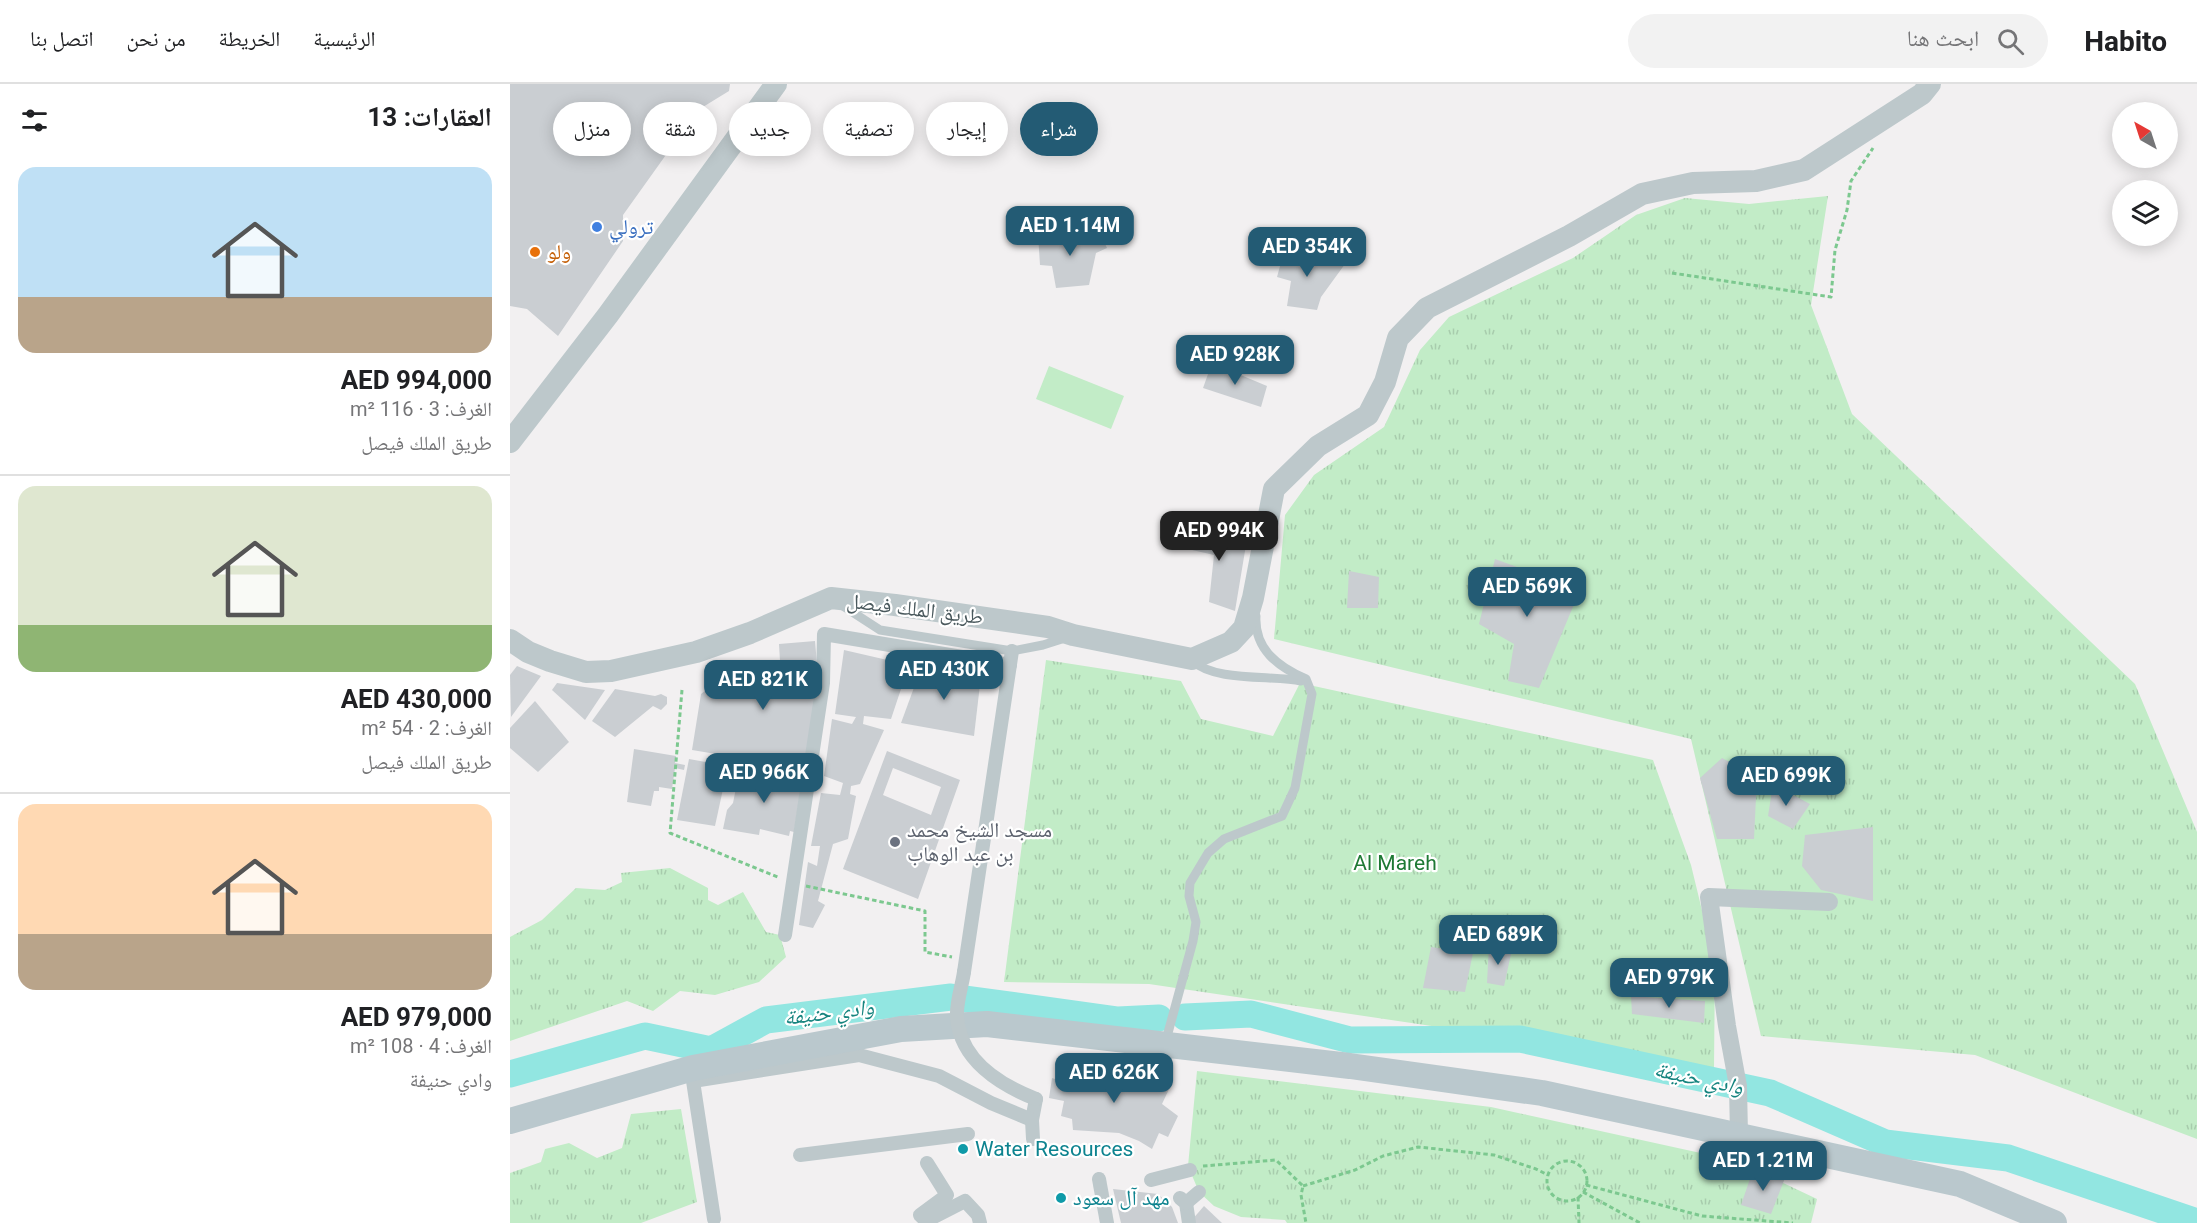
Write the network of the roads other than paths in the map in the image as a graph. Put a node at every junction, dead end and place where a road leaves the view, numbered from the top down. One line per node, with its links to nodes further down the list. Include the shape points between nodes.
1 (776, 84): 3 (street)
2 (1930, 84): 5 (street, via 1922,94 1804,170 1756,181 1693,183 1642,194 1427,308 1398,338 1385,382 1368,415 1318,446 1274,489)
3 (510, 442)
4 (831, 598): 6 (street, طريق الملك فيصل, via 1048,627); 7 (street, طريق الملك فيصل, via 696,652 611,671 586,672 559,664); 8 (lane, via 880,630)
5 (1253, 598): 9 (street, via 1244,628 1231,642); 10 (lane, via 1260,644 1275,663 1306,679)
6 (1073, 635): 8 (lane); 9 (street, طريق الملك فيصل)
7 (510, 640)
8 (1011, 658): 12 (street, via 824,634 823,683); 14 (street, bridge, via 957,1017 963,1041 976,1063 998,1081 1036,1099)
9 (1192, 659): 10 (lane, via 1208,670 1301,680)
10 (1312, 694): 13 (lane, via 1294,788 1282,816 1224,839 1208,853 1191,884 1189,896 1196,922 1193,941)
11 (1829, 902): 17 (street, via 1708,897 1738,1086)
12 (785, 935)
13 (1165, 1044): 15 (main road, via 987,1024 901,1029 693,1068); 17 (main road, via 1542,1094)
14 (1032, 1120): 18 (street); 25 (street, via 939,1076 860,1055 693,1081)
15 (510, 1121)
16 (968, 1134): 19 (street)
17 (1739, 1135): 29 (main road, via 1960,1184)
18 (1033, 1139)
19 (800, 1155)
20 (927, 1163): 26 (street, via 947,1195 920,1215 926,1221 965,1201)
21 (1190, 1170): 23 (street)
22 (1099, 1179): 27 (street)
23 (1152, 1180)
24 (1199, 1192): 28 (street, via 1183,1201)
25 (714, 1219)
26 (981, 1223)
27 (1107, 1223)
28 (1189, 1223)
29 (2054, 1223)

